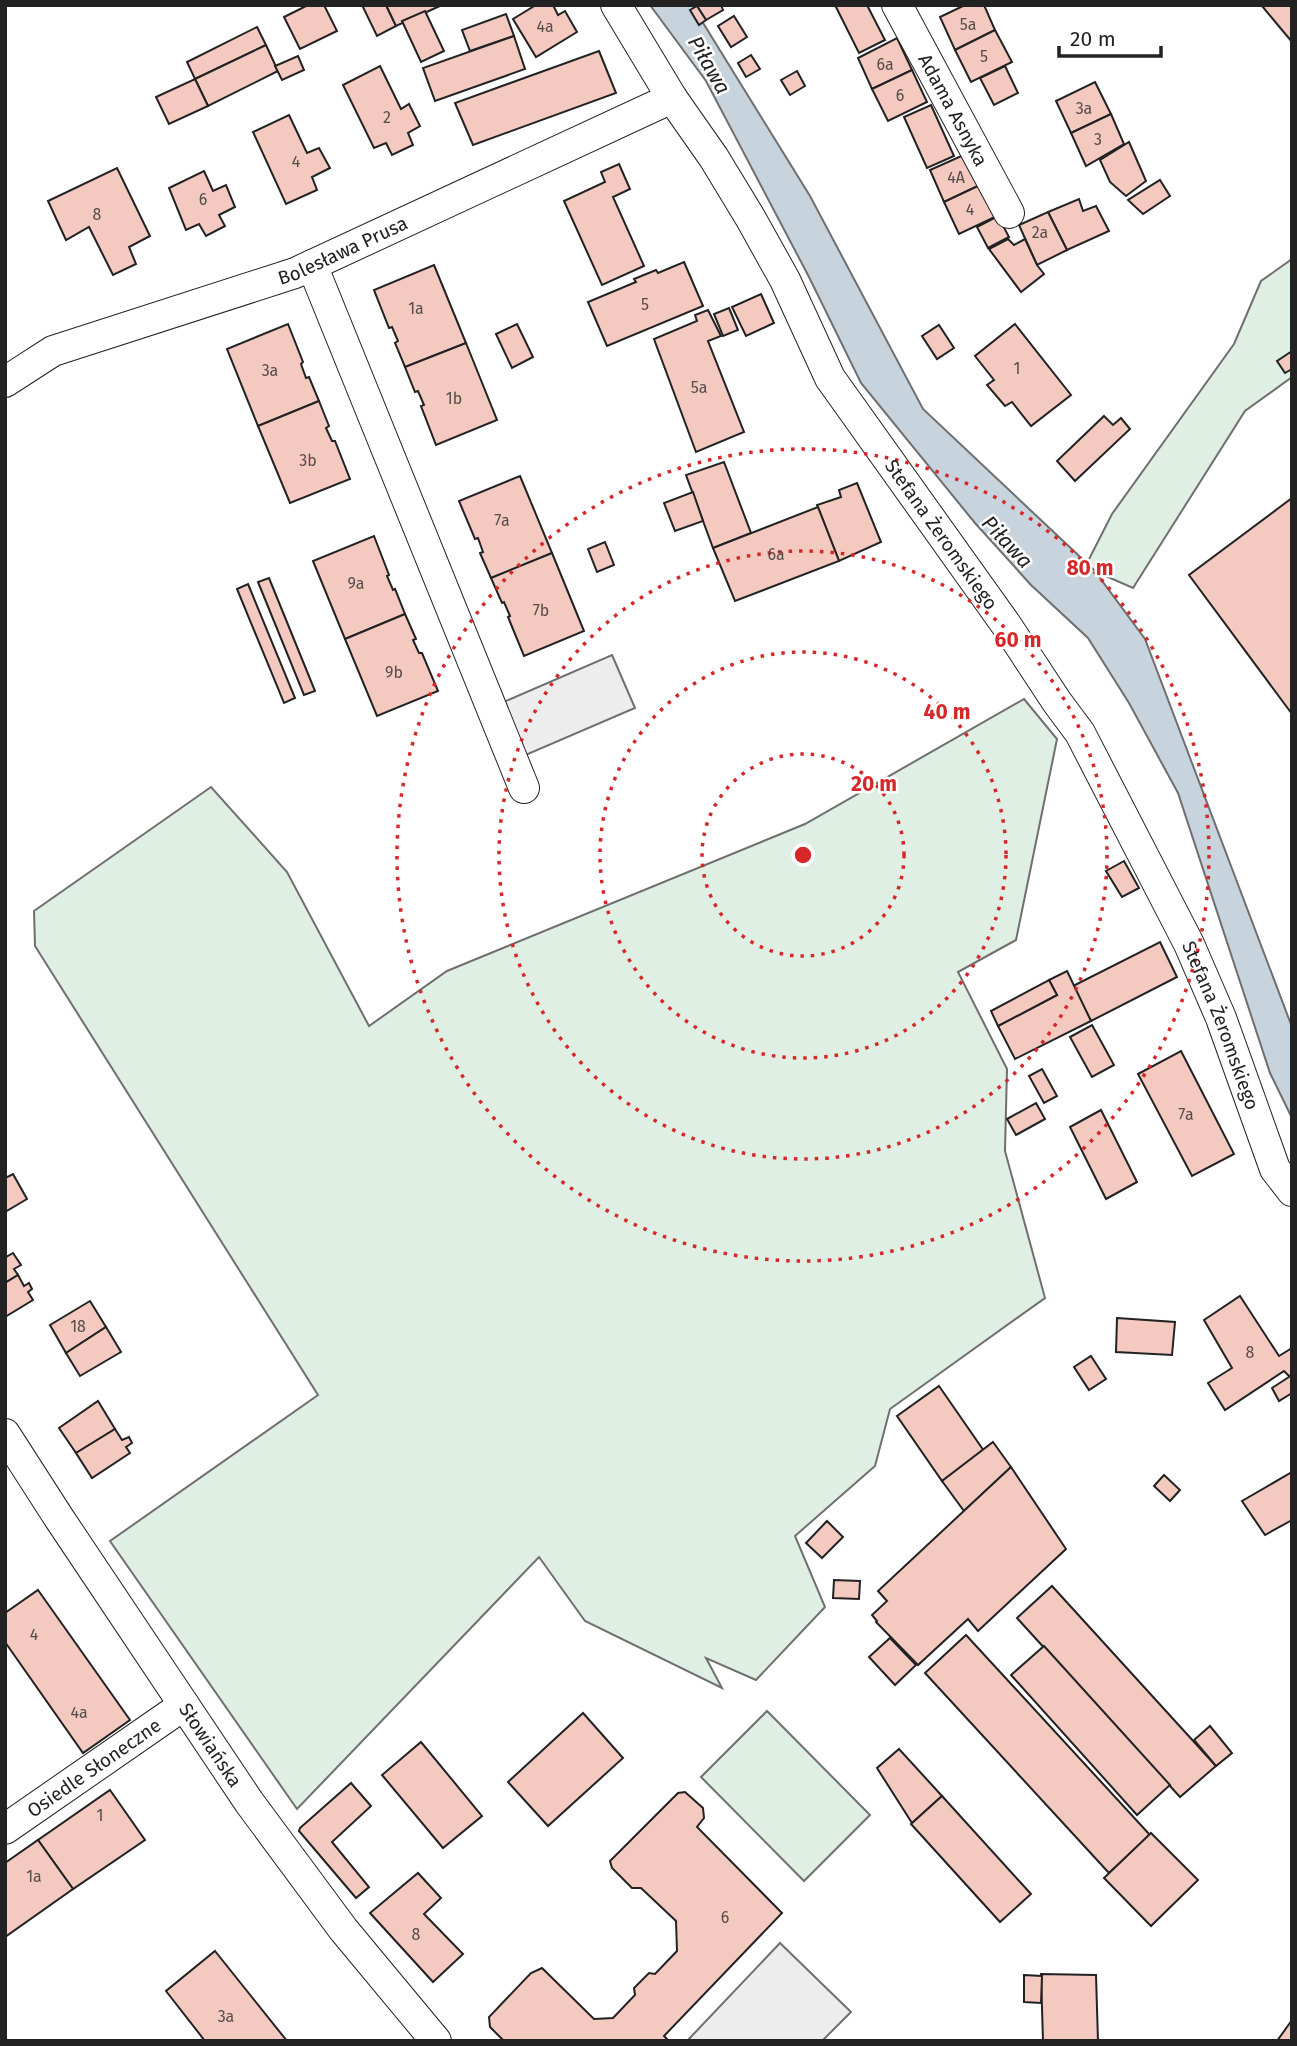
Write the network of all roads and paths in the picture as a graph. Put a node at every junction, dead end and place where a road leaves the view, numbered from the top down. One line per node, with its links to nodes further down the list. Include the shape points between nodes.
1 (616, 5): 3 (street, Stefana Żeromskiego)
2 (897, 5): 4 (street, Adama Asnyka)
3 (672, 98): 5 (street, Bolesława Prusa); 8 (street, Stefana Żeromskiego, via 751,219 830,378 1080,733 1188,944 1221,1017 1275,1169)
4 (1009, 213)
5 (312, 265): 6 (street, Bolesława Prusa, via 53,351); 7 (street)
6 (5, 382)
7 (524, 788)
8 (1292, 1191)
9 (5, 1434): 10 (street, Słowiańska)
10 (184, 1705): 11 (street, Osiedle Słoneczne); 12 (street, Słowiańska, via 343,1929)
11 (5, 1829)
12 (436, 2041)

